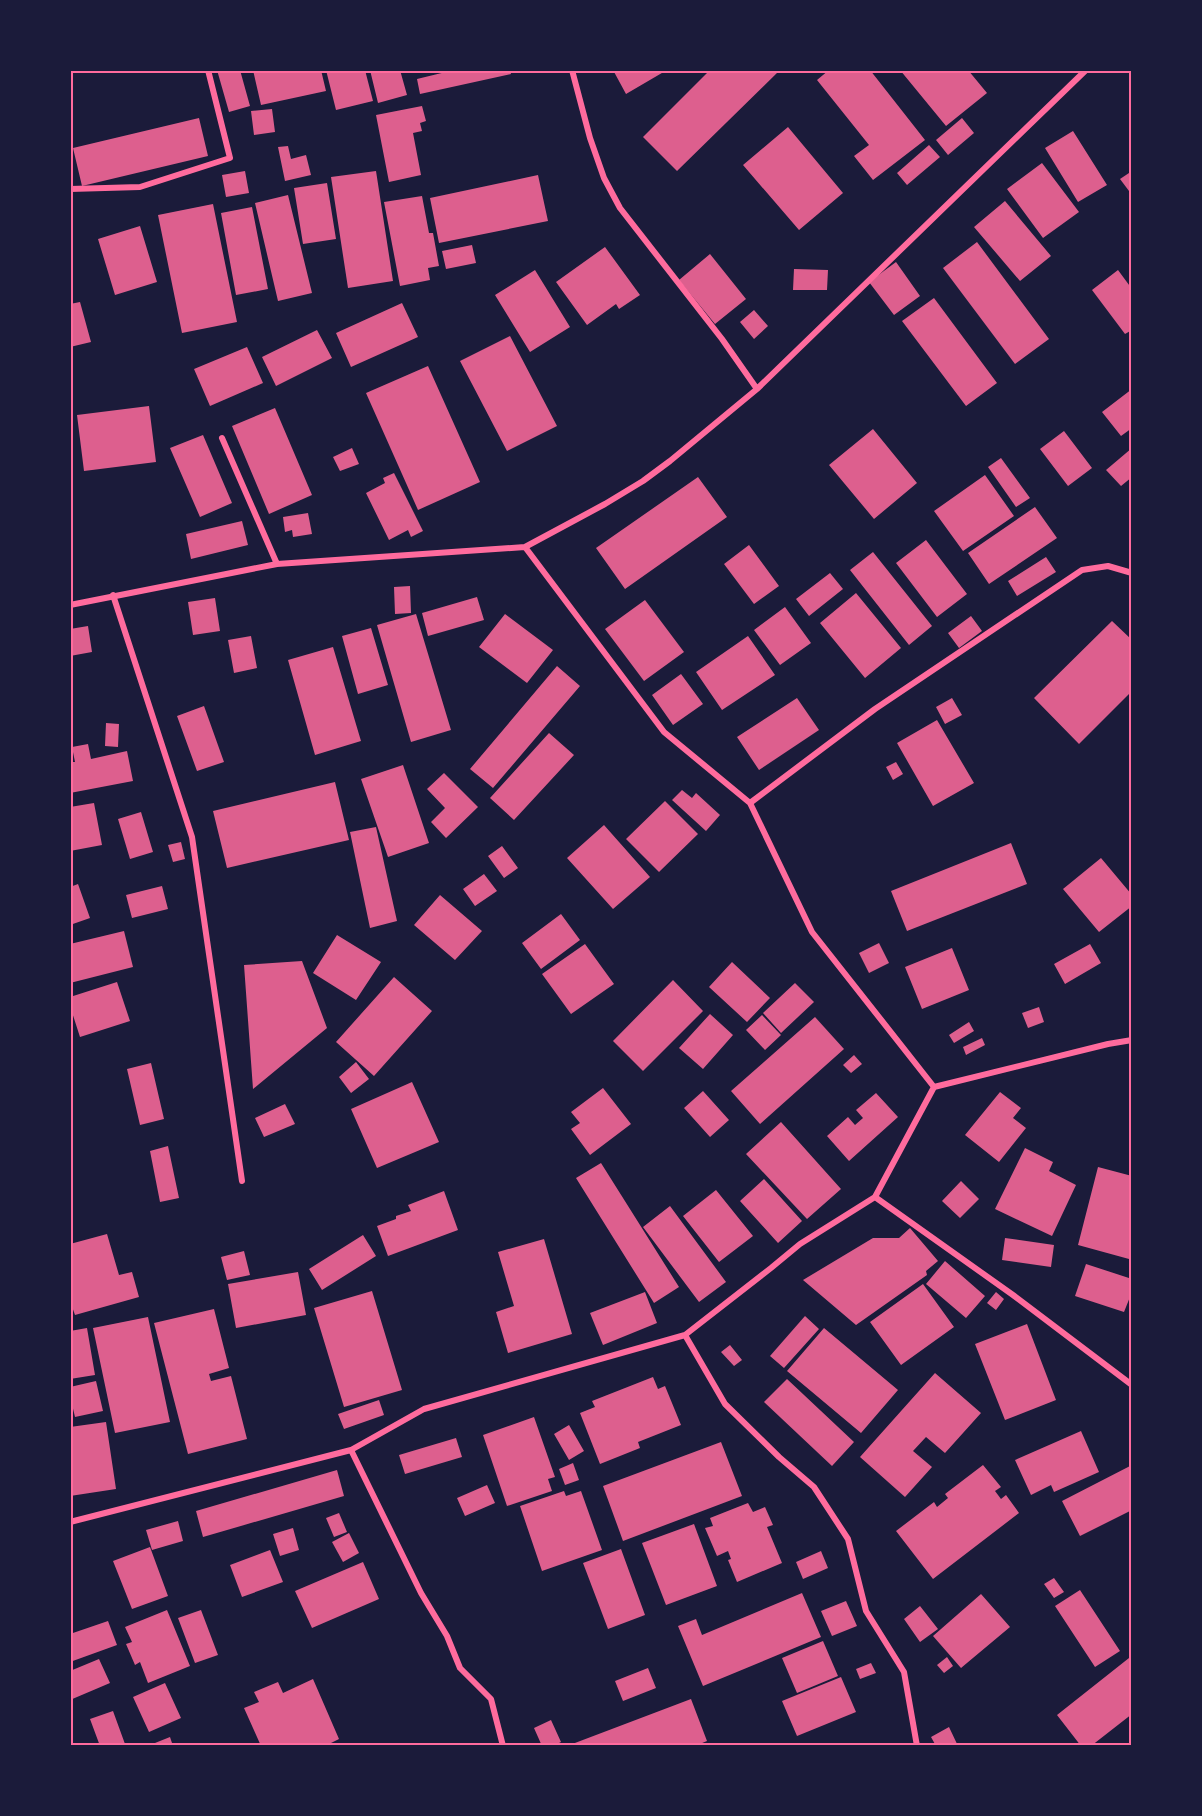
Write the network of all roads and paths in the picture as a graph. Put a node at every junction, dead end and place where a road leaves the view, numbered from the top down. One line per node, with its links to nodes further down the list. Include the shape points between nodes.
1 (208, 70): 4 (street, via 230,158 140,187)
2 (572, 70): 5 (street, via 590,138 620,208)
3 (1086, 70): 5 (street)
4 (70, 189)
5 (757, 389): 7 (street, via 643,481)
6 (222, 438): 8 (street)
7 (525, 547): 8 (street); 12 (street, via 664,732)
8 (277, 564): 10 (street)
9 (1131, 573): 12 (street, via 1108,566 1082,570 875,709)
10 (113, 595): 11 (street); 15 (street, via 192,837)
11 (70, 605)
12 (750, 803): 14 (street, via 812,932)
13 (1131, 1040): 14 (street)
14 (934, 1088): 16 (street)
15 (242, 1181)
16 (875, 1197): 17 (street, via 800,1244); 18 (street)
17 (685, 1335): 19 (street, via 424,1409); 22 (street, via 726,1404 814,1487 848,1539 866,1611 904,1672)
18 (1131, 1385)
19 (351, 1450): 20 (street); 21 (street, via 460,1668 491,1699)
20 (70, 1522)
21 (503, 1746)
22 (916, 1746)

